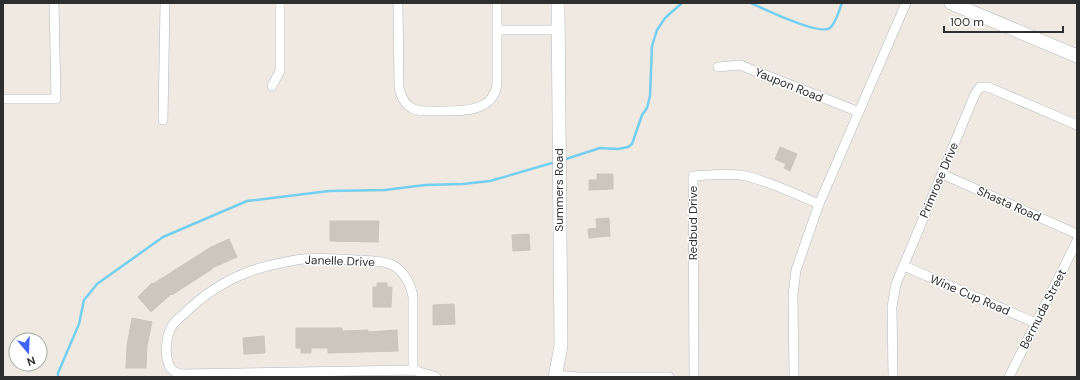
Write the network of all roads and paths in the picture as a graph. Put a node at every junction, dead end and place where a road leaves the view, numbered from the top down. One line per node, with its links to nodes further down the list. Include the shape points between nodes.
1 (54, 3): 14 (street, via 56,99)
2 (165, 3): 16 (street)
3 (280, 3): 13 (street, via 280,71)
4 (398, 3): 9 (street, via 399,88 408,106 420,111 473,110 489,102 497,84)
5 (497, 3): 9 (street)
6 (558, 3): 10 (street, Summers Road)
7 (906, 3): 15 (street)
8 (951, 3): 11 (street)
9 (498, 30): 10 (street)
10 (559, 30): 25 (street, Summers Road, via 561,346)
11 (1077, 56)
12 (718, 67): 15 (street, Yaupon Road, via 740,65)
13 (272, 86)
14 (3, 99)
15 (859, 112): 19 (street)
16 (163, 120)
17 (1077, 125): 18 (street, Primrose Drive, via 988,87 980,87)
18 (942, 174): 20 (street, Shasta Road); 22 (street, Primrose Drive)
19 (819, 204): 28 (street, Redbud Drive, via 745,176 693,176); 29 (street, via 796,270 793,294)
20 (1077, 234)
21 (1077, 241): 23 (street, Bermuda Street)
22 (904, 266): 23 (street, Wine Cup Road); 30 (street, Primrose Drive, via 896,284 892,307)
23 (1036, 324): 31 (street, Bermuda Street)
24 (413, 370): 24 (street, Janelle Drive, via 412,289 398,270 390,264 379,262 297,260 249,272 213,290 172,325 166,355 172,371 176,373); 26 (street, Janelle Drive)
25 (556, 376): 27 (street)
26 (436, 377)
27 (669, 377)
28 (694, 377)
29 (794, 377)
30 (893, 377)
31 (1009, 377)

